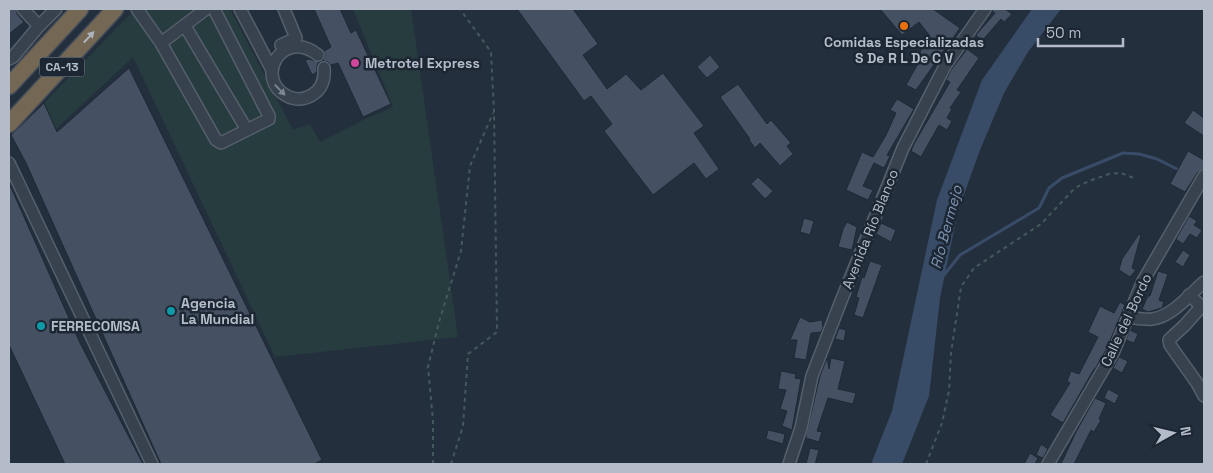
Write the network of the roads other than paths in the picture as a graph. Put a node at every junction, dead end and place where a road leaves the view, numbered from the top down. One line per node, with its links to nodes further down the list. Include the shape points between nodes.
1 (23, 9): 11 (street)
2 (56, 9): 11 (street)
3 (80, 9): 19 (highway, CA-13)
4 (115, 9): 20 (highway, CA-13, one-way to 4)
5 (137, 9): 13 (street)
6 (206, 9): 12 (street)
7 (214, 9): 21 (street, via 268,112 268,119)
8 (241, 9): 14 (street)
9 (284, 9): 14 (street, via 296,38)
10 (985, 9): 29 (street, Avenida Río Blanco, via 945,66 903,148 812,376 801,428)
11 (39, 26): 16 (street)
12 (185, 26): 13 (street); 21 (street)
13 (161, 43): 21 (street, via 216,140 220,143)
14 (264, 54): 18 (street)
15 (318, 54): 18 (street, via 303,46 294,46 279,54)
16 (9, 59)
17 (324, 68): 18 (street, one-way to 17, via 276,87 289,98 298,99 314,94 320,87)
18 (272, 70)
19 (12, 79)
20 (9, 124)
21 (247, 130)
22 (9, 163): 28 (street)
23 (1204, 176): 26 (street, Calle del Bordo, via 1143,281)
24 (1204, 282): 25 (street)
25 (1189, 295): 26 (street, via 1159,318); 27 (street, via 1200,308 1169,340)
26 (1128, 318): 30 (street, Calle del Bordo, via 1113,352)
27 (1204, 396)
28 (152, 464)
29 (789, 464)
30 (1048, 464)

